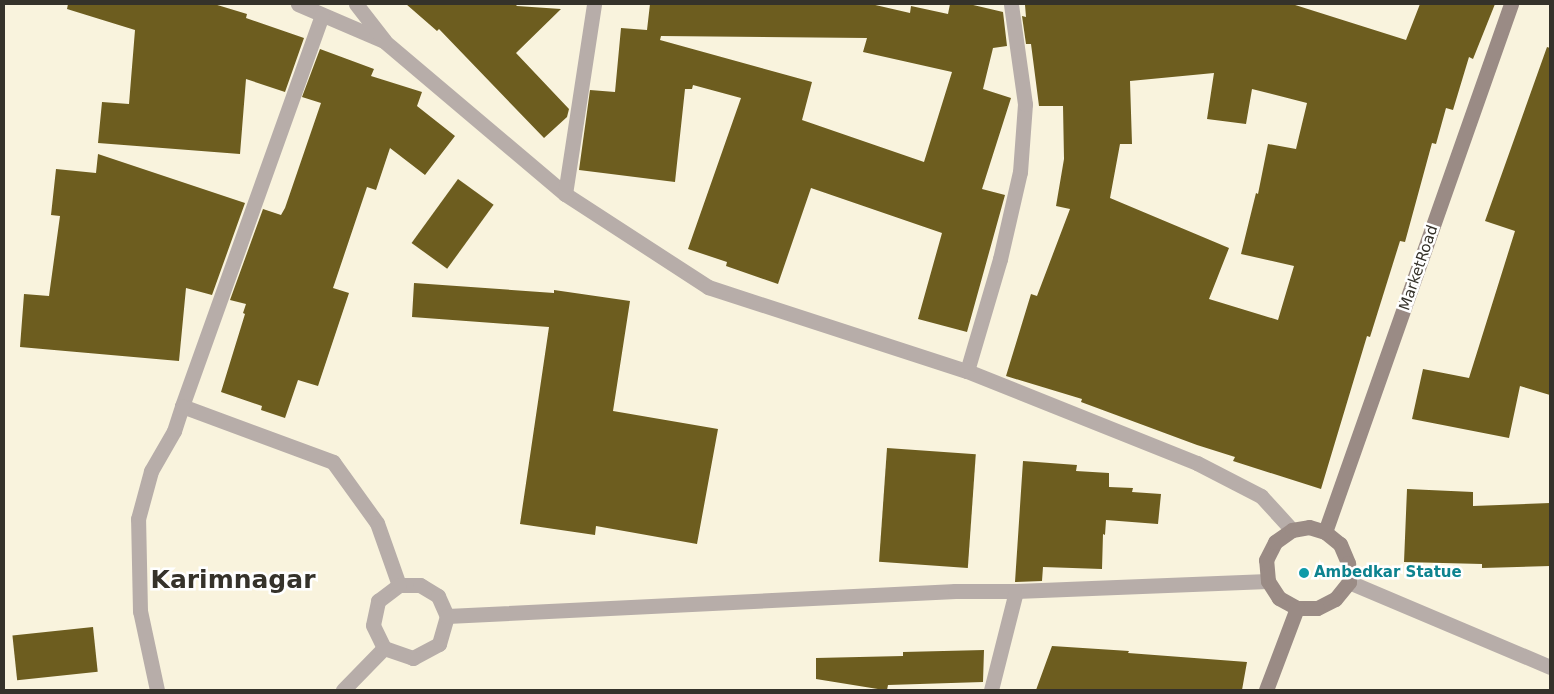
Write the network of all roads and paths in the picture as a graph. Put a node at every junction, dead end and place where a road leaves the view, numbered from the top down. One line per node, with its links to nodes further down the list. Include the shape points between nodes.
1 (298, 4): 6 (street)
2 (356, 4): 7 (street)
3 (594, 4): 8 (street)
4 (1011, 4): 9 (street, via 1025,104 1020,172 1003,250)
5 (1511, 4): 12 (street, MarketRoad)
6 (322, 15): 7 (street); 10 (street)
7 (384, 41): 8 (street)
8 (565, 194): 9 (street, via 708,287)
9 (967, 371): 11 (street, via 1196,463 1261,496)
10 (182, 406): 15 (street, via 333,462 377,523); 21 (street, via 174,431 151,471 138,519 140,611)
11 (1292, 530): 12 (street, via 1309,527); 13 (street, via 1275,542 1266,560)
12 (1325, 532): 14 (street, via 1340,544 1348,563)
13 (1268, 581): 16 (street); 17 (street, via 1279,598)
14 (1349, 582): 17 (street, via 1335,599 1317,608); 20 (street)
15 (399, 585): 18 (street, via 420,585 438,596); 19 (street, via 378,601 373,625)
16 (1016, 591): 18 (street, via 955,590); 23 (street)
17 (1297, 608): 24 (street)
18 (447, 616): 19 (street, via 439,644 413,658)
19 (384, 648): 22 (street)
20 (1550, 667)
21 (157, 690)
22 (343, 690)
23 (991, 690)
24 (1266, 690)

